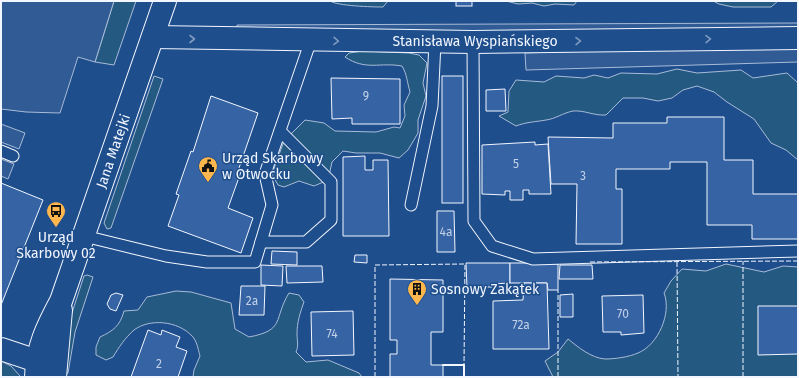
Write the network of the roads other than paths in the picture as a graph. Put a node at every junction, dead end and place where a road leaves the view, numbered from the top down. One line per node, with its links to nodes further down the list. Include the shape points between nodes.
1 (165, 1): 2 (street, Jana Matejki)
2 (153, 38): 4 (street, Stanisława Wyspiańskiego, one-way to 4); 11 (street, Jana Matejki)
3 (798, 38): 6 (street, Stanisława Wyspiańskiego, one-way to 3)
4 (310, 40): 5 (street, Stanisława Wyspiańskiego, one-way to 5); 7 (lane)
5 (435, 42): 6 (street, Stanisława Wyspiańskiego); 10 (lane, via 432,106)
6 (473, 42): 13 (lane, via 474,221 492,246 533,259)
7 (280, 131): 12 (lane, via 265,174 272,205); 12 (lane, via 331,182 331,220 306,242)
8 (1, 151): 9 (lane)
9 (13, 156)
10 (412, 205)
11 (84, 236): 12 (lane, via 166,256 207,262 255,262); 14 (street, Jana Matejki)
12 (261, 242)
13 (798, 251)
14 (61, 301): 16 (street, Jana Matejki, via 44,334); 17 (street, Jana Matejki)
15 (1, 349): 16 (street)
16 (36, 369)
17 (55, 377)

